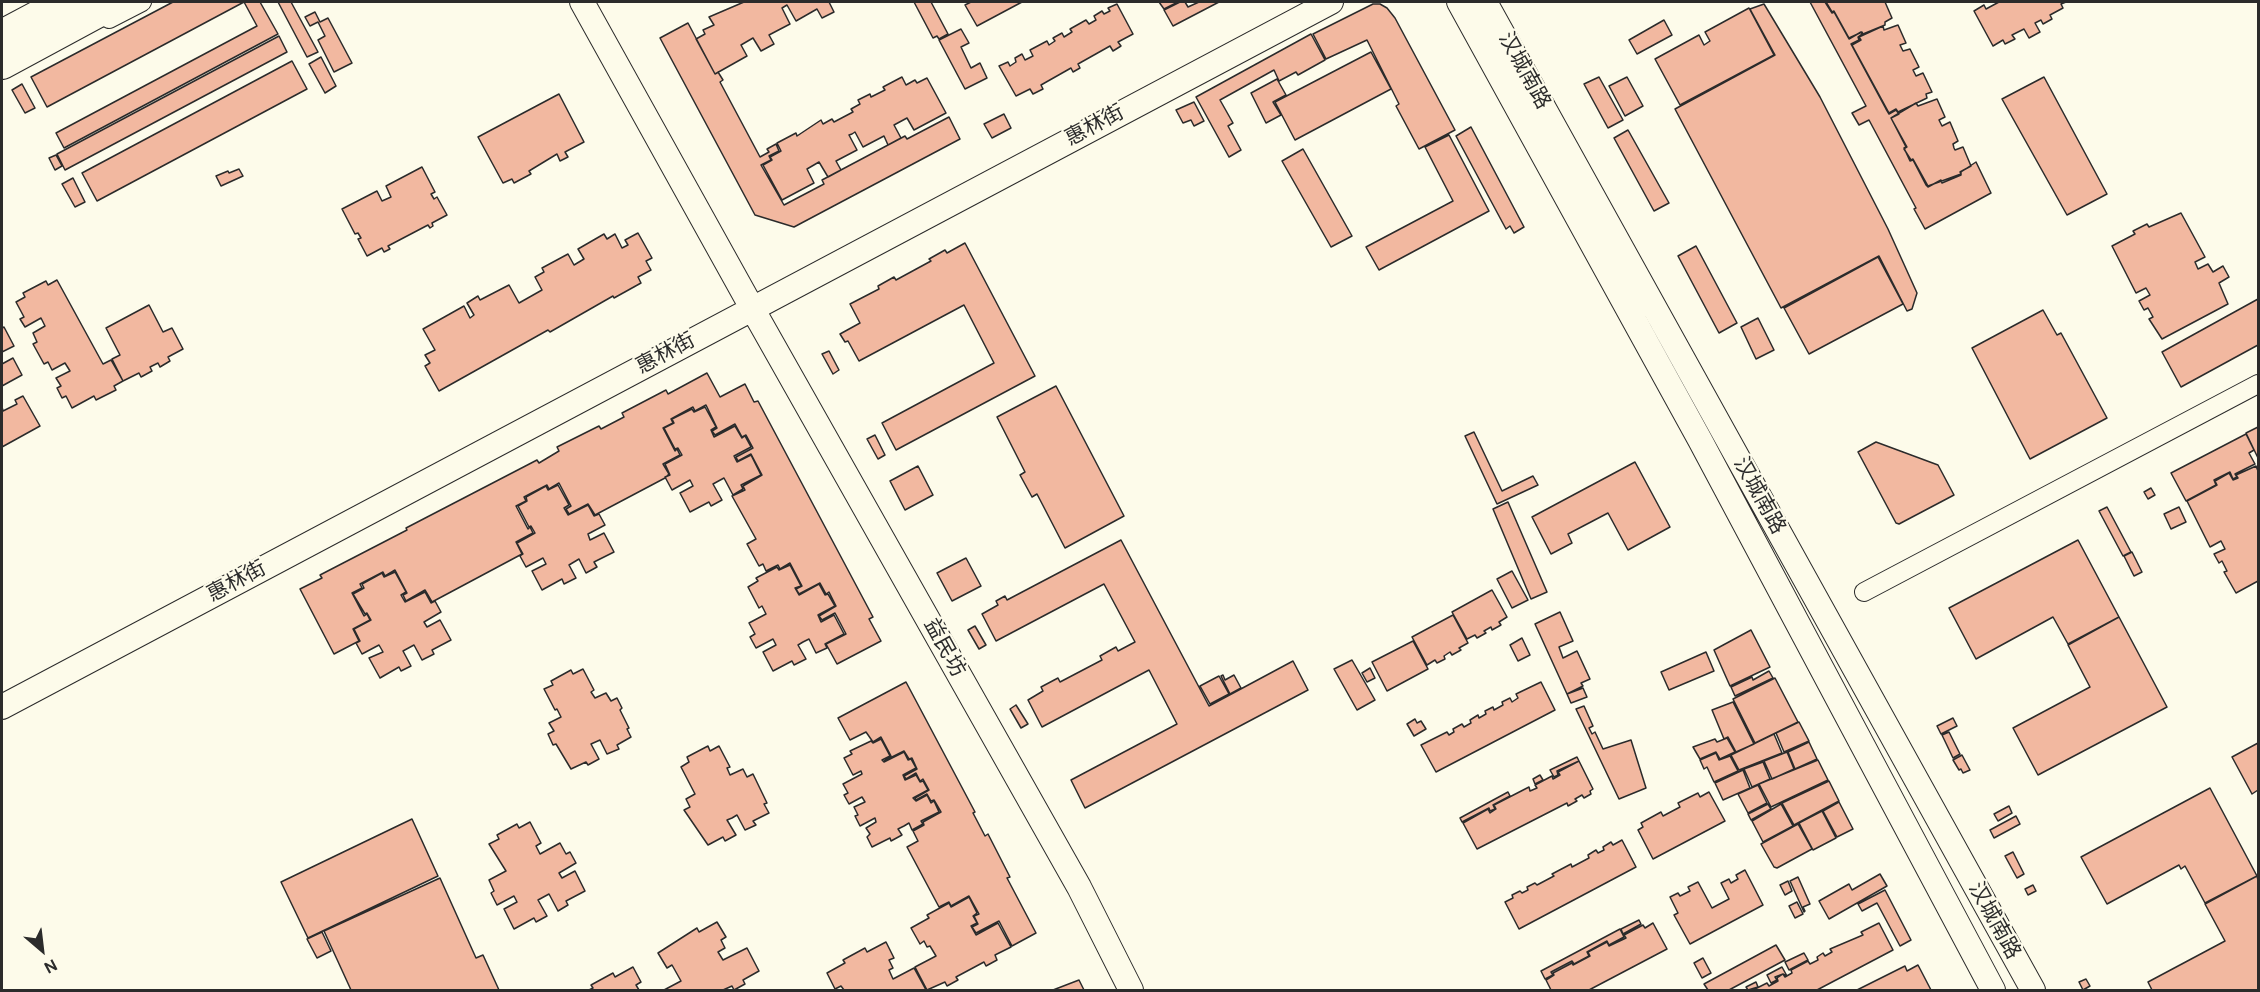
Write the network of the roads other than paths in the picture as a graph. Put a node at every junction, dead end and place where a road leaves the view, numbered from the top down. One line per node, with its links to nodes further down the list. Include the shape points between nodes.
1 (66, 2): 8 (highway)
2 (115, 2): 9 (highway)
3 (142, 2): 10 (street)
4 (582, 2): 11 (street, 益民坊)
5 (1331, 2): 11 (street, 惠林街)
6 (1460, 2): 16 (street, 汉城南路, via 1700,440)
7 (1485, 2): 17 (street, 汉城南路)
8 (2, 36)
9 (2, 63)
10 (2, 75)
11 (752, 308): 14 (street, 惠林街); 15 (street, 益民坊, via 1079,887)
12 (2259, 384): 13 (street)
13 (1864, 592)
14 (2, 707)
15 (1131, 990)
16 (1993, 990)
17 (2033, 990)

